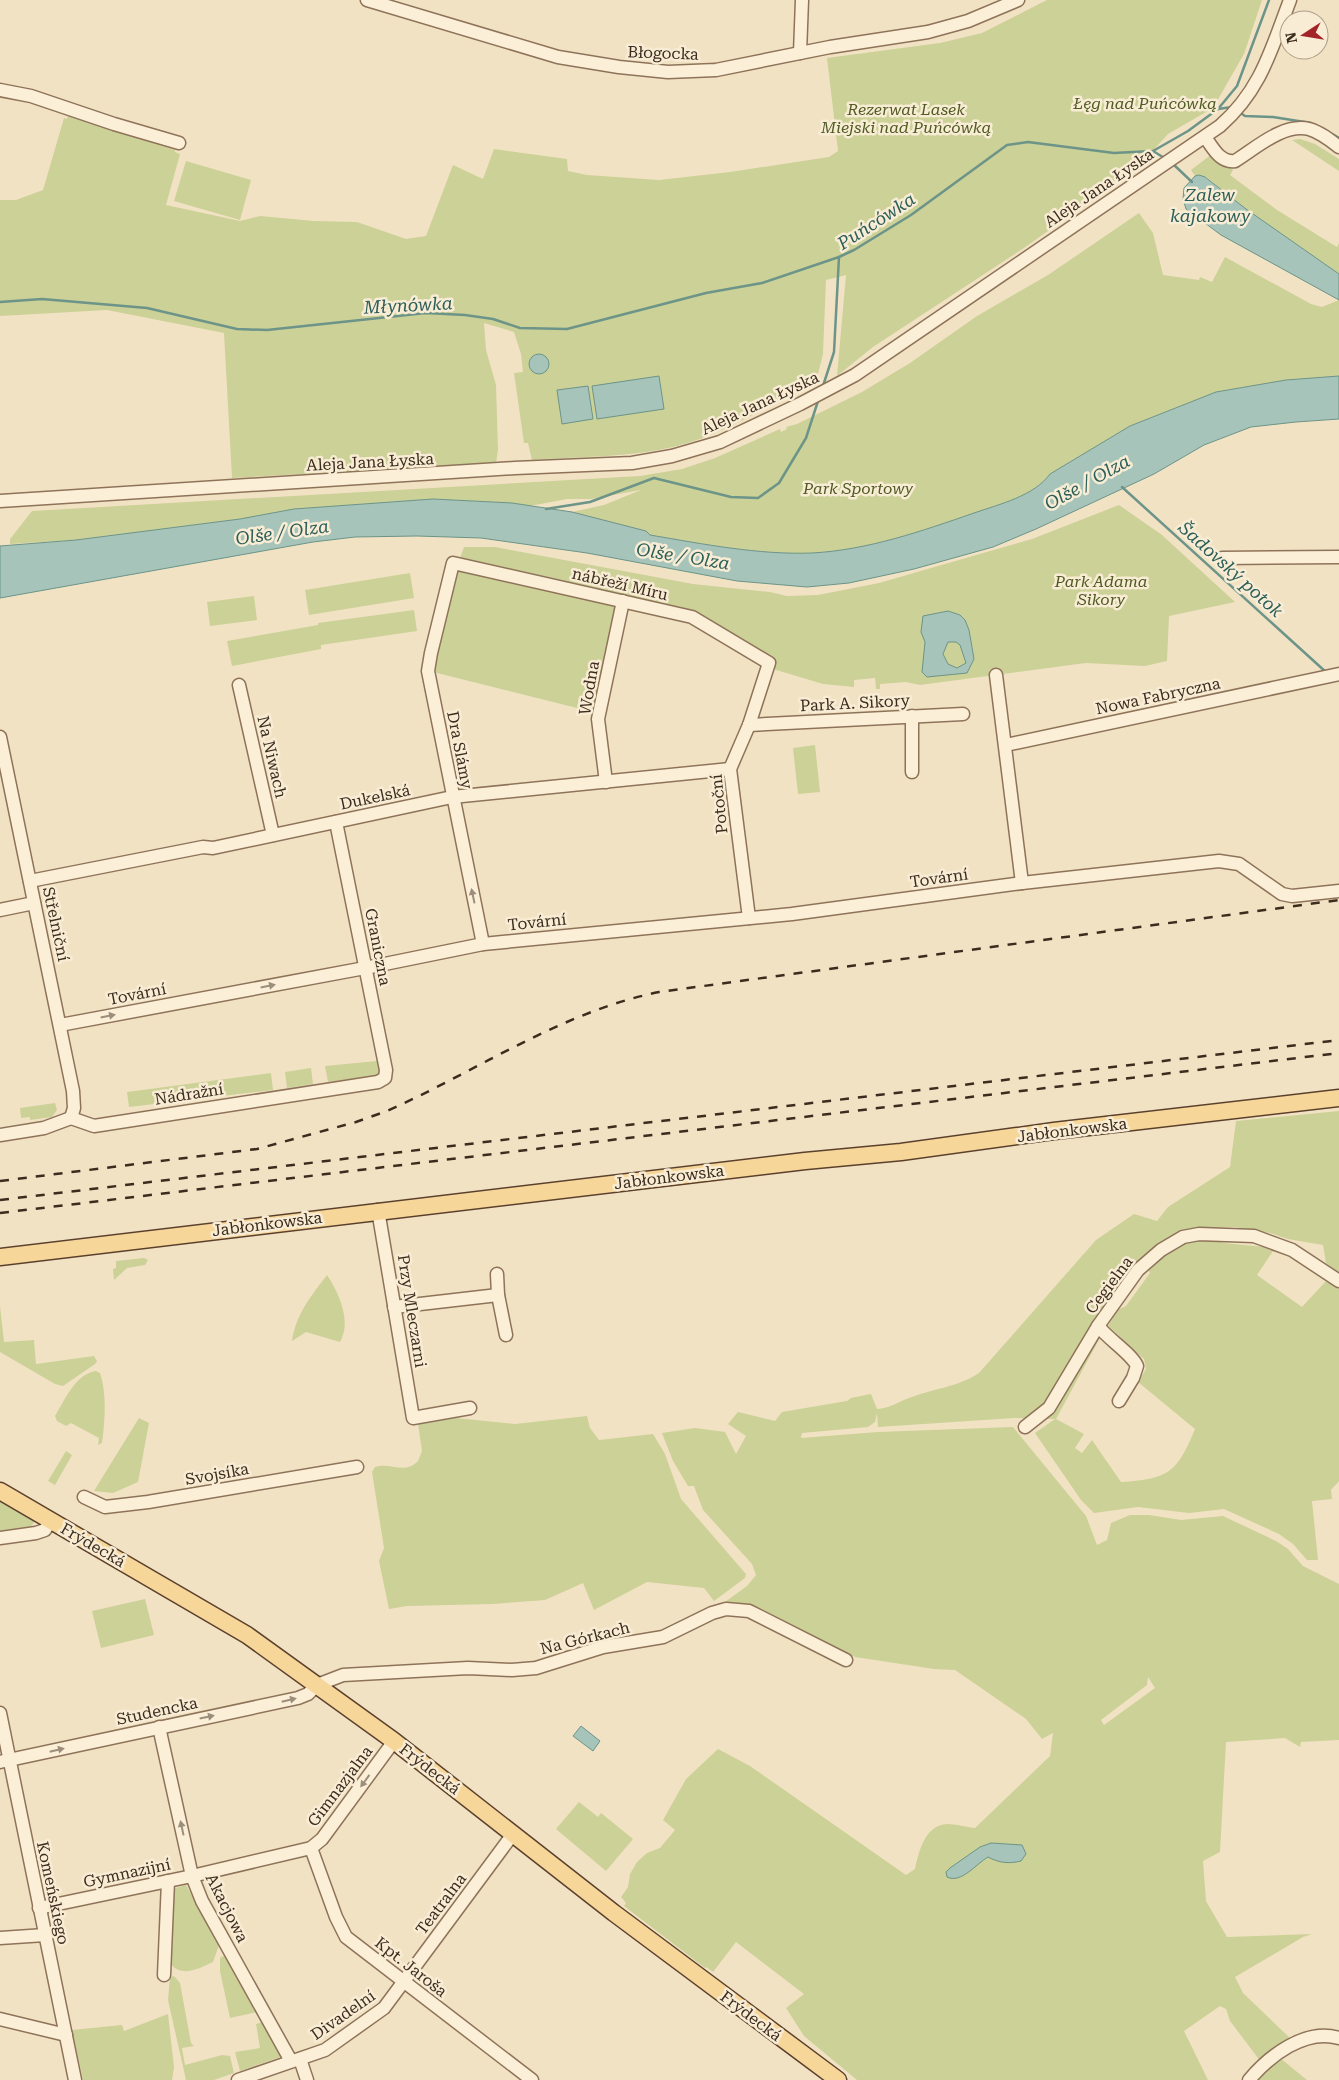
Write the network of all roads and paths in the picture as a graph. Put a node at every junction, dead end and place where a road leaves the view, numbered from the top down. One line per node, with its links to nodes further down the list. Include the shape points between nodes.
1 (366, 0): 5 (street, Błogocka, via 531,50 619,68 699,72)
2 (802, 0): 5 (street)
3 (1018, 0): 5 (street, Błogocka, via 968,21 928,32)
4 (1290, 0): 7 (street, Aleja Jana Łyska, via 1255,87 1229,118)
5 (800, 54)
6 (0, 90): 8 (street, via 31,96)
7 (1205, 137): 9 (street, via 1220,156 1230,161 1295,128 1320,134); 10 (street, Aleja Jana Łyska, via 854,375 741,432 695,450 632,463)
8 (179, 143)
9 (1339, 147)
10 (0, 501)
11 (1339, 557): 12 (street)
12 (1222, 558)
13 (453, 563): 14 (street, nábřeží Míru); 28 (street, Dra Slámy, via 428,671)
14 (623, 601): 15 (street, nábřeží Míru, via 692,617); 27 (street, Wodna, via 598,719)
15 (769, 663): 21 (street, Potoční)
16 (996, 674): 23 (street)
17 (1339, 674): 23 (street, Nowa Fabryczna)
18 (239, 685): 30 (street, Na Niwach)
19 (963, 714): 20 (street, Park A. Sikory)
20 (912, 716): 21 (street, Park A. Sikory); 26 (street)
21 (749, 725): 24 (street, Potoční)
22 (0, 737): 25 (street, Střelniční)
23 (1006, 745): 32 (street)
24 (730, 769): 27 (street, Dukelská); 36 (street, Potoční)
25 (3, 771): 31 (street, Střelniční)
26 (912, 772)
27 (606, 782): 28 (street, Dukelská)
28 (452, 797): 29 (street, Dukelská); 37 (street, Dra Slámy, one-way to 28)
29 (336, 822): 30 (street, Dukelská); 38 (street, Graniczna)
30 (273, 835): 31 (street, Dukelská)
31 (30, 880): 34 (street, Střelniční)
32 (1022, 883): 33 (street, Tovární, via 1219,861 1239,864 1282,894 1292,896); 36 (street, Tovární)
33 (1339, 891)
34 (34, 903): 35 (street); 39 (street, Střelniční)
35 (0, 910)
36 (749, 918): 37 (street, Tovární)
37 (482, 944): 38 (street, Tovární)
38 (366, 968): 39 (street, Tovární, one-way to 38); 40 (street, Graniczna)
39 (60, 1025): 42 (street, Střelniční, via 73,1091)
40 (385, 1078): 42 (street, Nádražní, via 378,1082 94,1126)
41 (1339, 1098): 44 (main road, Jabłonkowska, via 901,1152)
42 (71, 1118): 43 (street, via 44,1128)
43 (0, 1135)
44 (378, 1210): 45 (main road, Jabłonkowska); 49 (street, Przy Mleczarni)
45 (0, 1257)
46 (497, 1274): 48 (street)
47 (1339, 1281): 50 (street, Cegielna, via 1292,1250 1254,1236 1199,1234 1172,1243 1138,1270)
48 (498, 1295): 49 (street); 51 (street)
49 (394, 1307): 53 (street, Przy Mleczarni, via 413,1418)
50 (1098, 1326): 52 (street, via 1134,1359 1137,1366); 54 (street, Cegielna, via 1049,1408)
51 (506, 1335)
52 (1119, 1401)
53 (470, 1408)
54 (1025, 1426)
55 (357, 1467): 57 (street, Svojsíka, via 105,1507)
56 (0, 1491): 58 (main road, Frýdecká)
57 (84, 1497)
58 (51, 1520): 59 (street, via 45,1530); 61 (main road, Frýdecká, via 247,1635)
59 (0, 1538)
60 (846, 1660): 61 (street, Na Górkach, via 749,1611 726,1609 712,1612 663,1638 603,1647 536,1668 343,1675)
61 (317, 1685): 63 (street, Studencka, one-way to 61, via 298,1698); 64 (main road, Frýdecká)
62 (0, 1713): 65 (street, Komeńskiego)
63 (159, 1727): 65 (street, Studencka, one-way to 63); 68 (street, Akacjowa, one-way to 63)
64 (394, 1742): 66 (main road, Frýdecká); 67 (street, Gimnazjalna, one-way to 67, via 322,1839)
65 (5, 1761): 70 (street, Komeńskiego)
66 (509, 1840): 74 (street, Teatralna); 83 (main road, Frýdecká, via 614,1913)
67 (311, 1848): 68 (street, Gymnazijní); 74 (street, Kpt. Jaroša, via 346,1938)
68 (192, 1876): 69 (street, Gymnazijní); 78 (street, Akacjowa, via 202,1900)
69 (168, 1881): 70 (street, Gymnazijní); 73 (street)
70 (39, 1908): 71 (street, Komeńskiego)
71 (45, 1935): 72 (street); 76 (street, Komeńskiego)
72 (0, 1938)
73 (164, 1975)
74 (404, 1982): 78 (street, Divadelní, via 384,2008 325,2050); 82 (street, Kpt. Jaroša)
75 (0, 2019): 76 (street)
76 (66, 2035): 79 (street, Komeńskiego)
77 (1339, 2038): 84 (street, via 1319,2037 1288,2047)
78 (296, 2060): 80 (street); 81 (street, Akacjowa)
79 (75, 2080)
80 (238, 2080)
81 (307, 2080)
82 (532, 2080)
83 (838, 2080)
84 (1248, 2080)

